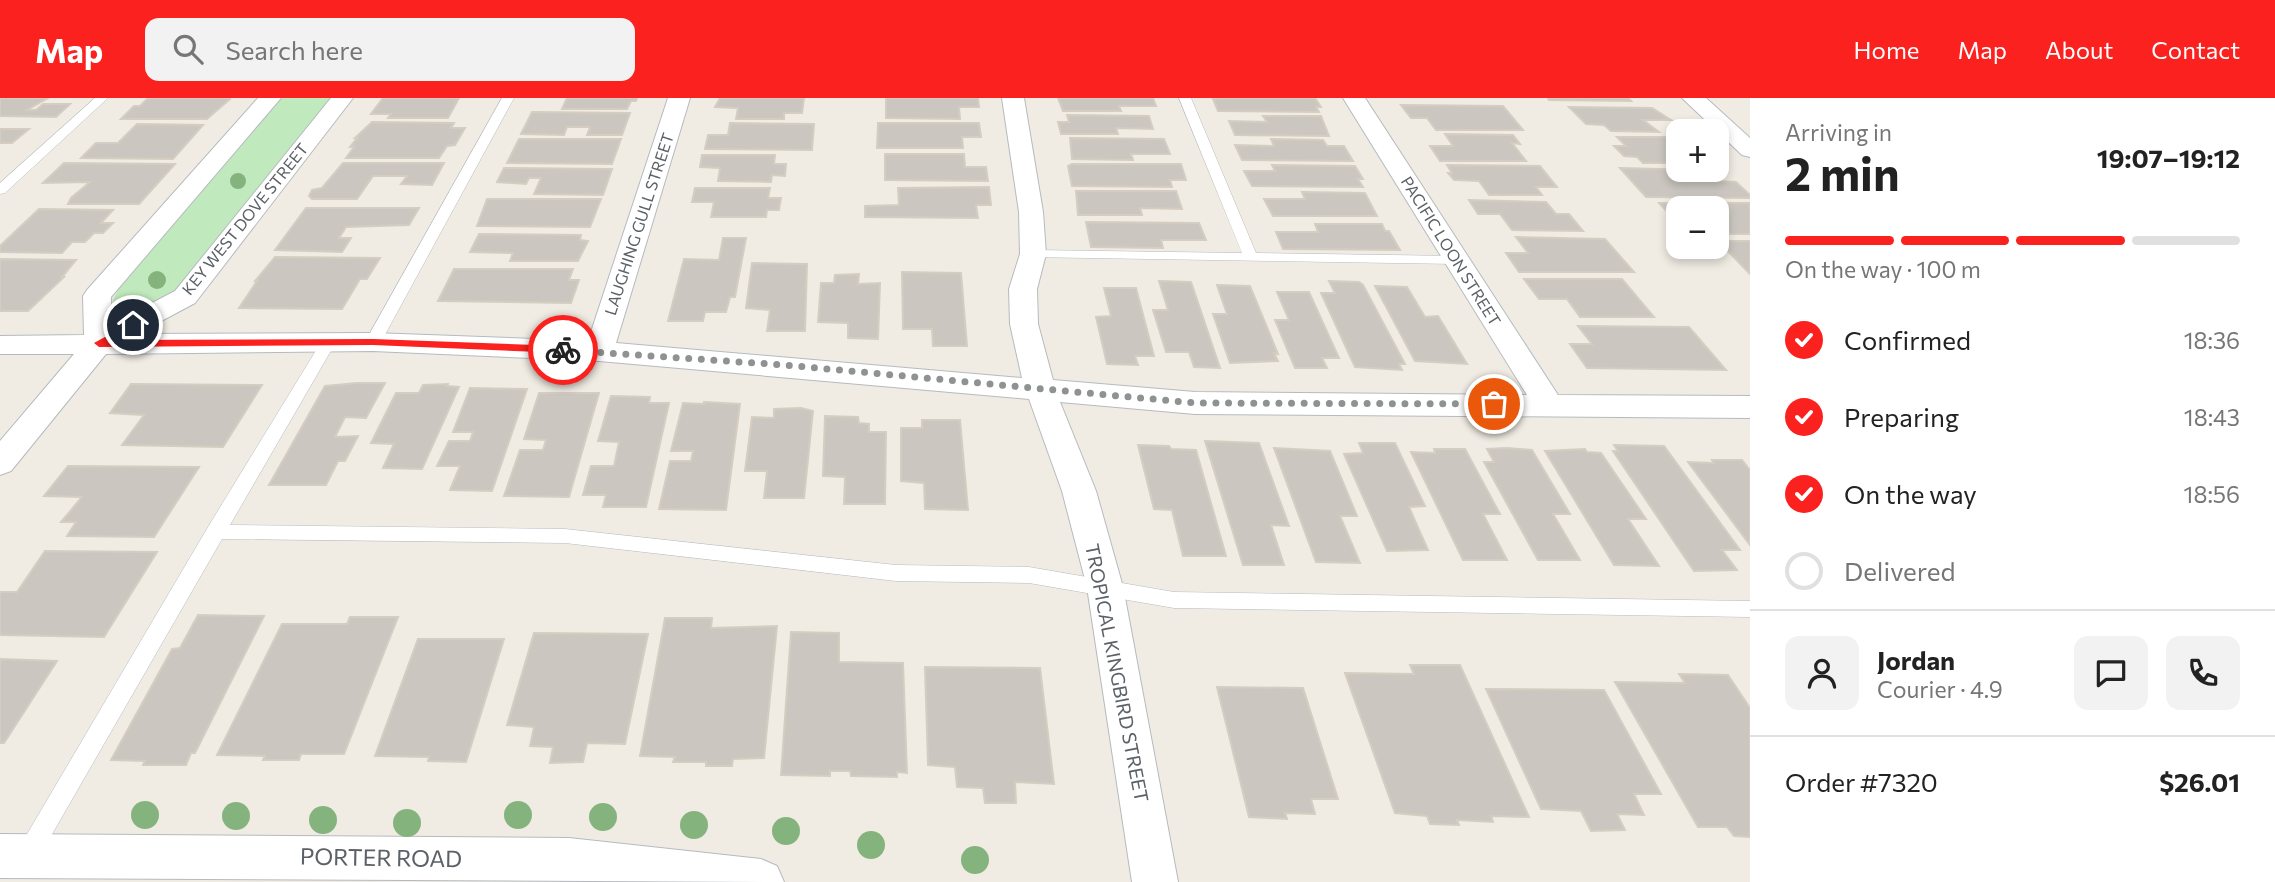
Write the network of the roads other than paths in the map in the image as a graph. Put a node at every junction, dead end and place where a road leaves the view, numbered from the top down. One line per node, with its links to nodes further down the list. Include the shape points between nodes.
1 (102, 98): 11 (lane)
2 (271, 98): 17 (street, via 97,296)
3 (342, 98): 17 (street, KEY WEST DOVE STREET, via 185,297)
4 (508, 98): 16 (lane)
5 (679, 98): 19 (street, LAUGHING GULL STREET)
6 (1013, 98): 12 (street, TROPICAL KINGBIRD STREET)
7 (1185, 98): 13 (lane)
8 (1354, 98): 14 (street, PACIFIC LOON STREET)
9 (1693, 98): 10 (street)
10 (1750, 150)
11 (0, 190)
12 (1033, 254): 13 (lane); 20 (street, TROPICAL KINGBIRD STREET, via 1023,289 1024,324)
13 (1251, 257): 14 (lane)
14 (1456, 260): 21 (street, PACIFIC LOON STREET)
15 (328, 342): 16 (street); 17 (street); 24 (lane)
16 (373, 342): 19 (street)
17 (99, 343): 18 (street); 23 (street, KEY WEST DOVE STREET)
18 (0, 345)
19 (599, 351): 20 (street)
20 (1040, 389): 21 (street, via 1195,403); 25 (street, TROPICAL KINGBIRD STREET, via 1079,491)
21 (1548, 404): 22 (street)
22 (1750, 407)
23 (0, 463)
24 (214, 532): 25 (lane, via 565,536 896,573 1029,575); 27 (lane)
25 (1105, 587): 26 (lane, via 1174,600); 29 (street, TROPICAL KINGBIRD STREET)
26 (1750, 609)
27 (14, 855): 28 (street, PORTER ROAD, via 569,860)
28 (761, 882)
29 (1155, 882)

